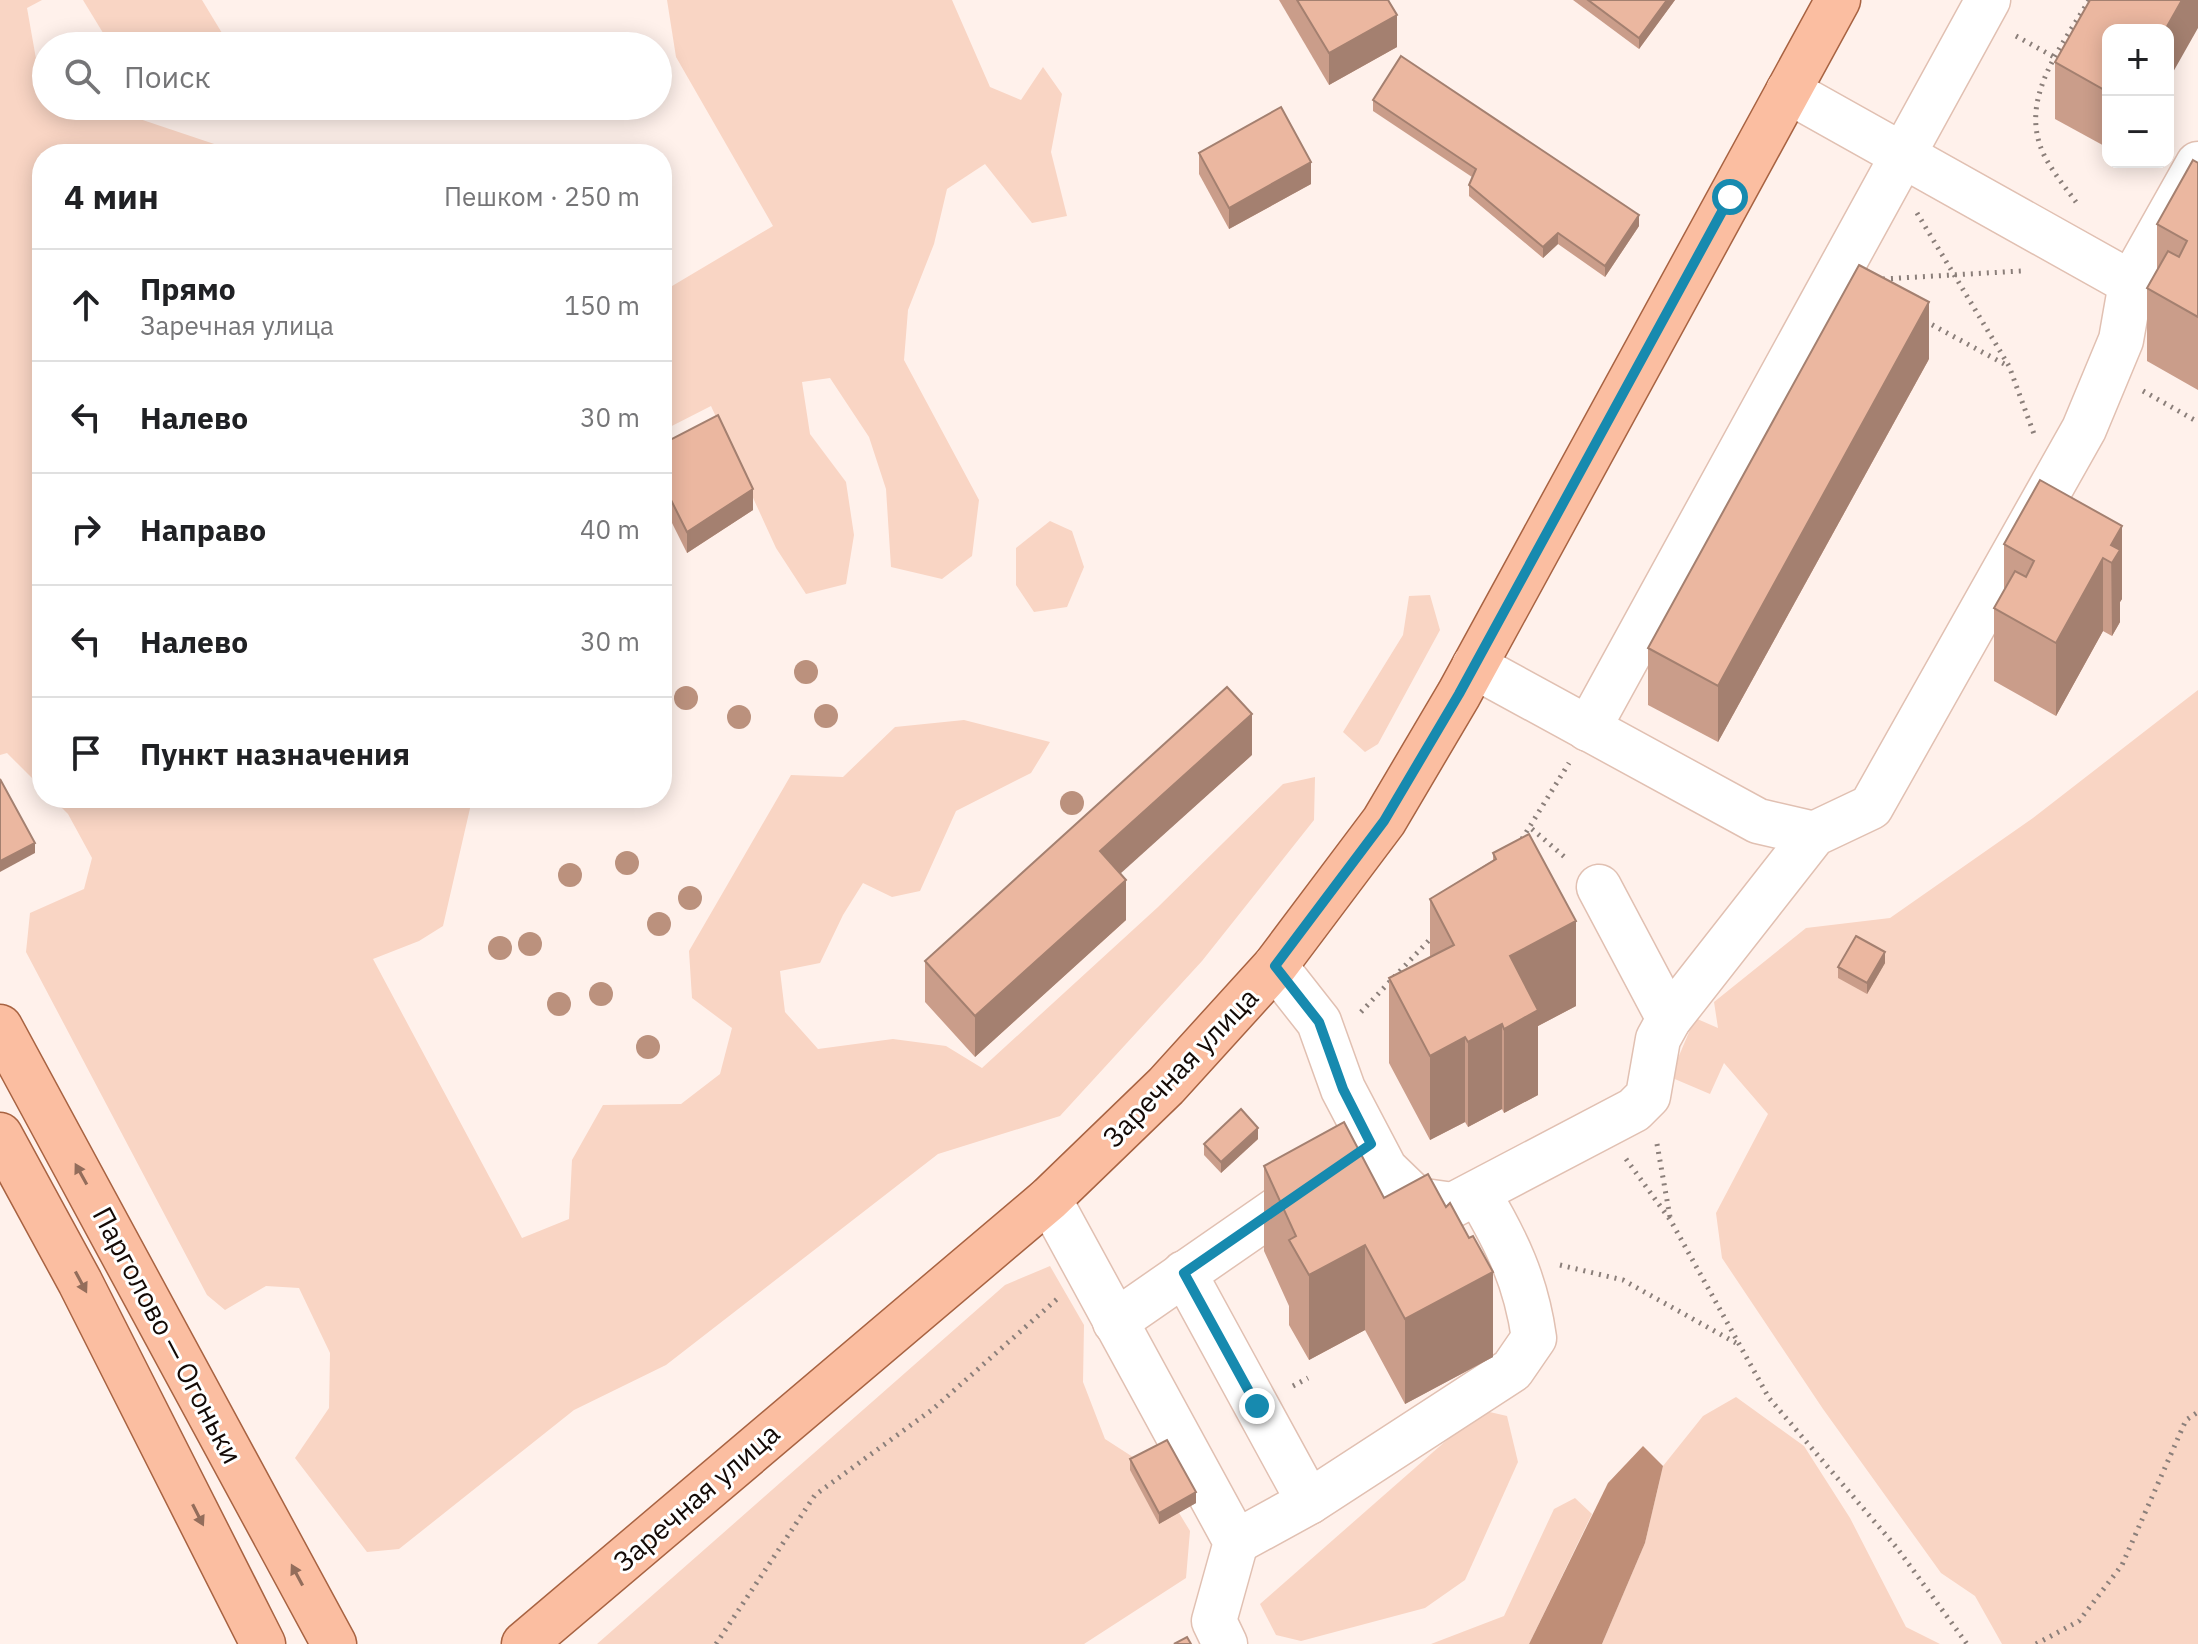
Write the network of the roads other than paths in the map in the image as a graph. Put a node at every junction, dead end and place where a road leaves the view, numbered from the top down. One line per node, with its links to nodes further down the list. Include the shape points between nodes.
1 (1838, 0): 3 (main road, Заречная улица)
2 (1984, 8): 4 (lane)
3 (1788, 91): 4 (lane); 7 (main road, Заречная улица)
4 (1903, 155): 6 (lane); 8 (lane)
5 (2194, 180): 6 (lane)
6 (2131, 283): 9 (lane, via 2121,340 2084,429 1871,807)
7 (1474, 666): 8 (lane); 11 (main road, Заречная улица, via 1384,821)
8 (1588, 729): 9 (lane, via 1758,821)
9 (1814, 834): 12 (lane)
10 (1599, 887): 12 (lane)
11 (1275, 966): 15 (lane, via 1319,1022 1343,1089); 17 (main road, Заречная улица, via 1166,1086)
12 (1669, 1019): 16 (lane, via 1658,1039 1648,1096 1634,1110)
13 (0, 1027): 23 (main road, Парголово — Огоньки, one-way to 13)
14 (0, 1135): 22 (main road, Парголово — Огоньки, one-way to 22)
15 (1371, 1144): 16 (lane, via 1385,1169 1417,1200 1453,1205); 18 (lane)
16 (1478, 1193): 20 (lane, via 1513,1253 1534,1338 1512,1370)
17 (1049, 1199): 19 (lane); 24 (main road, Заречная улица)
18 (1184, 1273): 19 (lane); 20 (lane)
19 (1115, 1322): 21 (lane)
20 (1309, 1502): 21 (lane)
21 (1236, 1542): 25 (lane, via 1214,1621)
22 (263, 1644)
23 (334, 1644)
24 (524, 1644)
25 (1225, 1644)

